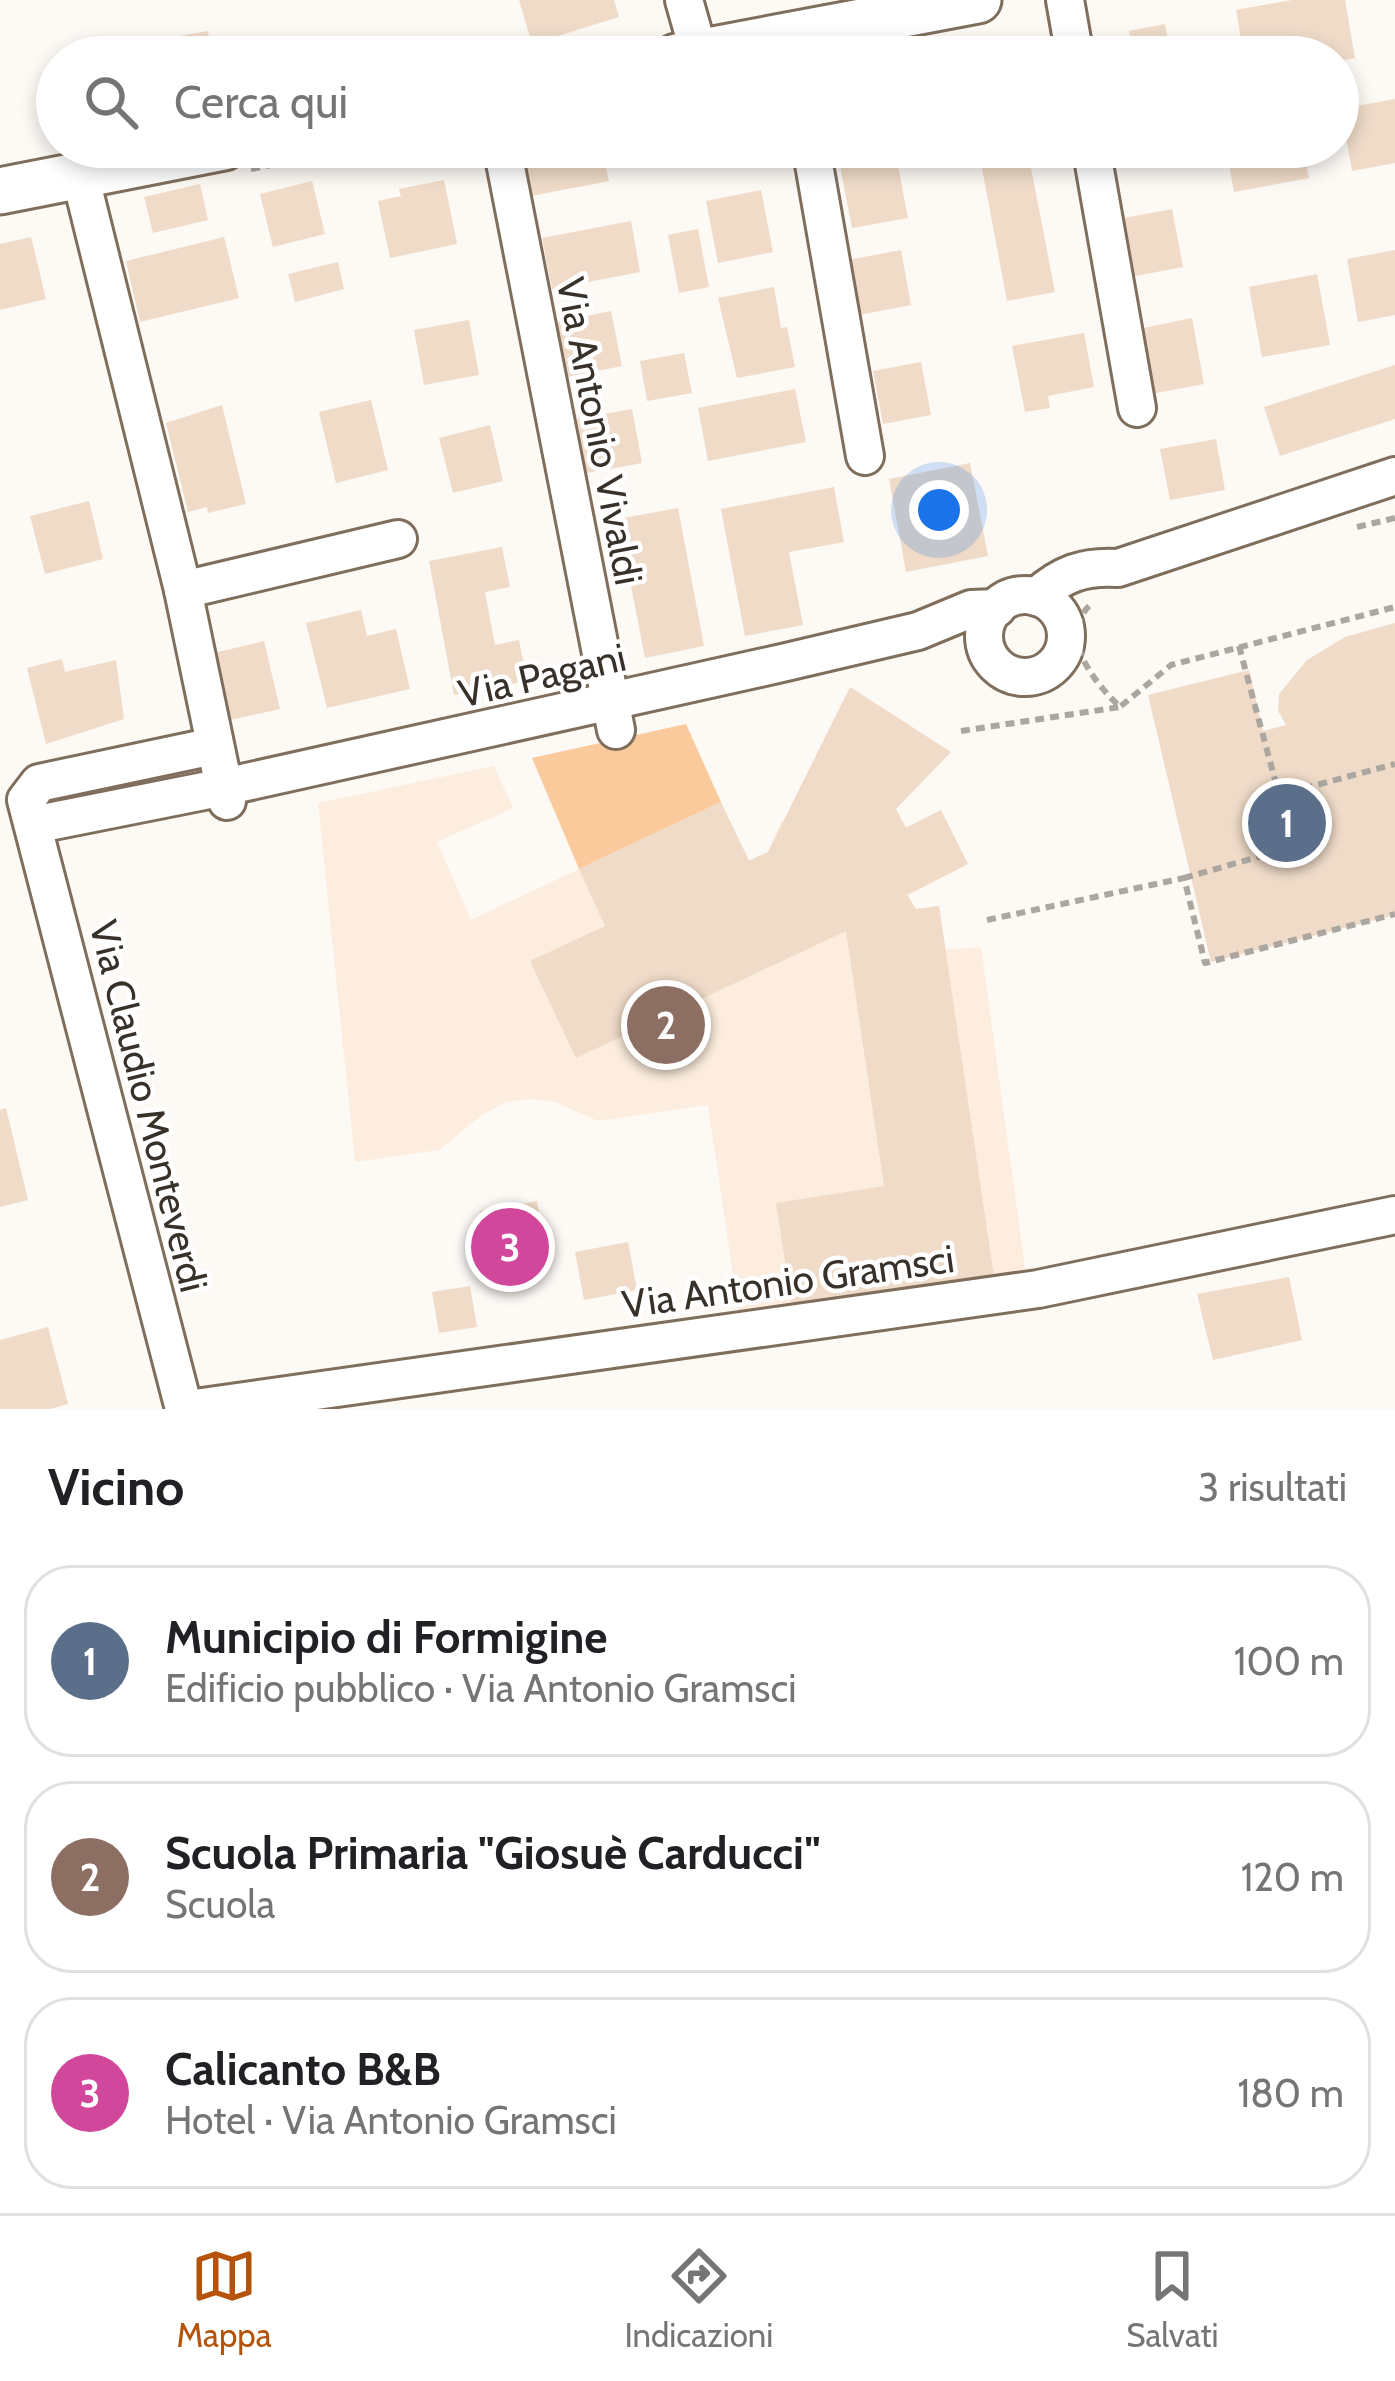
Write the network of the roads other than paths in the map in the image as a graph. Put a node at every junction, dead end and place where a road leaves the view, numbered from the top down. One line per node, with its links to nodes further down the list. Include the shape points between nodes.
1 (684, 0): 5 (street)
2 (978, 0): 4 (street)
3 (1065, 0): 7 (street)
4 (882, 9): 6 (street)
5 (686, 36)
6 (816, 36)
7 (1071, 36)
8 (120, 168): 12 (street)
9 (506, 168): 23 (street, Via Antonio Vivaldi)
10 (815, 168): 15 (street)
11 (1095, 168): 14 (street)
12 (80, 176): 13 (street); 18 (street)
13 (0, 191)
14 (1137, 408)
15 (865, 456)
16 (1395, 476): 19 (street, via 1118,568 1089,566 1056,579)
17 (398, 539): 18 (street)
18 (183, 590): 24 (street)
19 (1065, 606): 20 (street, via 1011,598); 22 (street, via 1063,653 1037,675 1004,671)
20 (997, 608): 21 (street, via 971,609); 22 (street)
21 (918, 631): 22 (street, via 957,632); 23 (street, Via Pagani)
22 (985, 644)
23 (613, 716): 25 (street, Via Pagani)
24 (214, 746): 25 (street); 26 (street, via 39,783 26,800)
25 (225, 794): 26 (street)
26 (33, 824): 28 (street, Via Claudio Monteverdi)
27 (1395, 1215): 28 (street, Via Antonio Gramsci, via 1038,1289)
28 (186, 1409)

